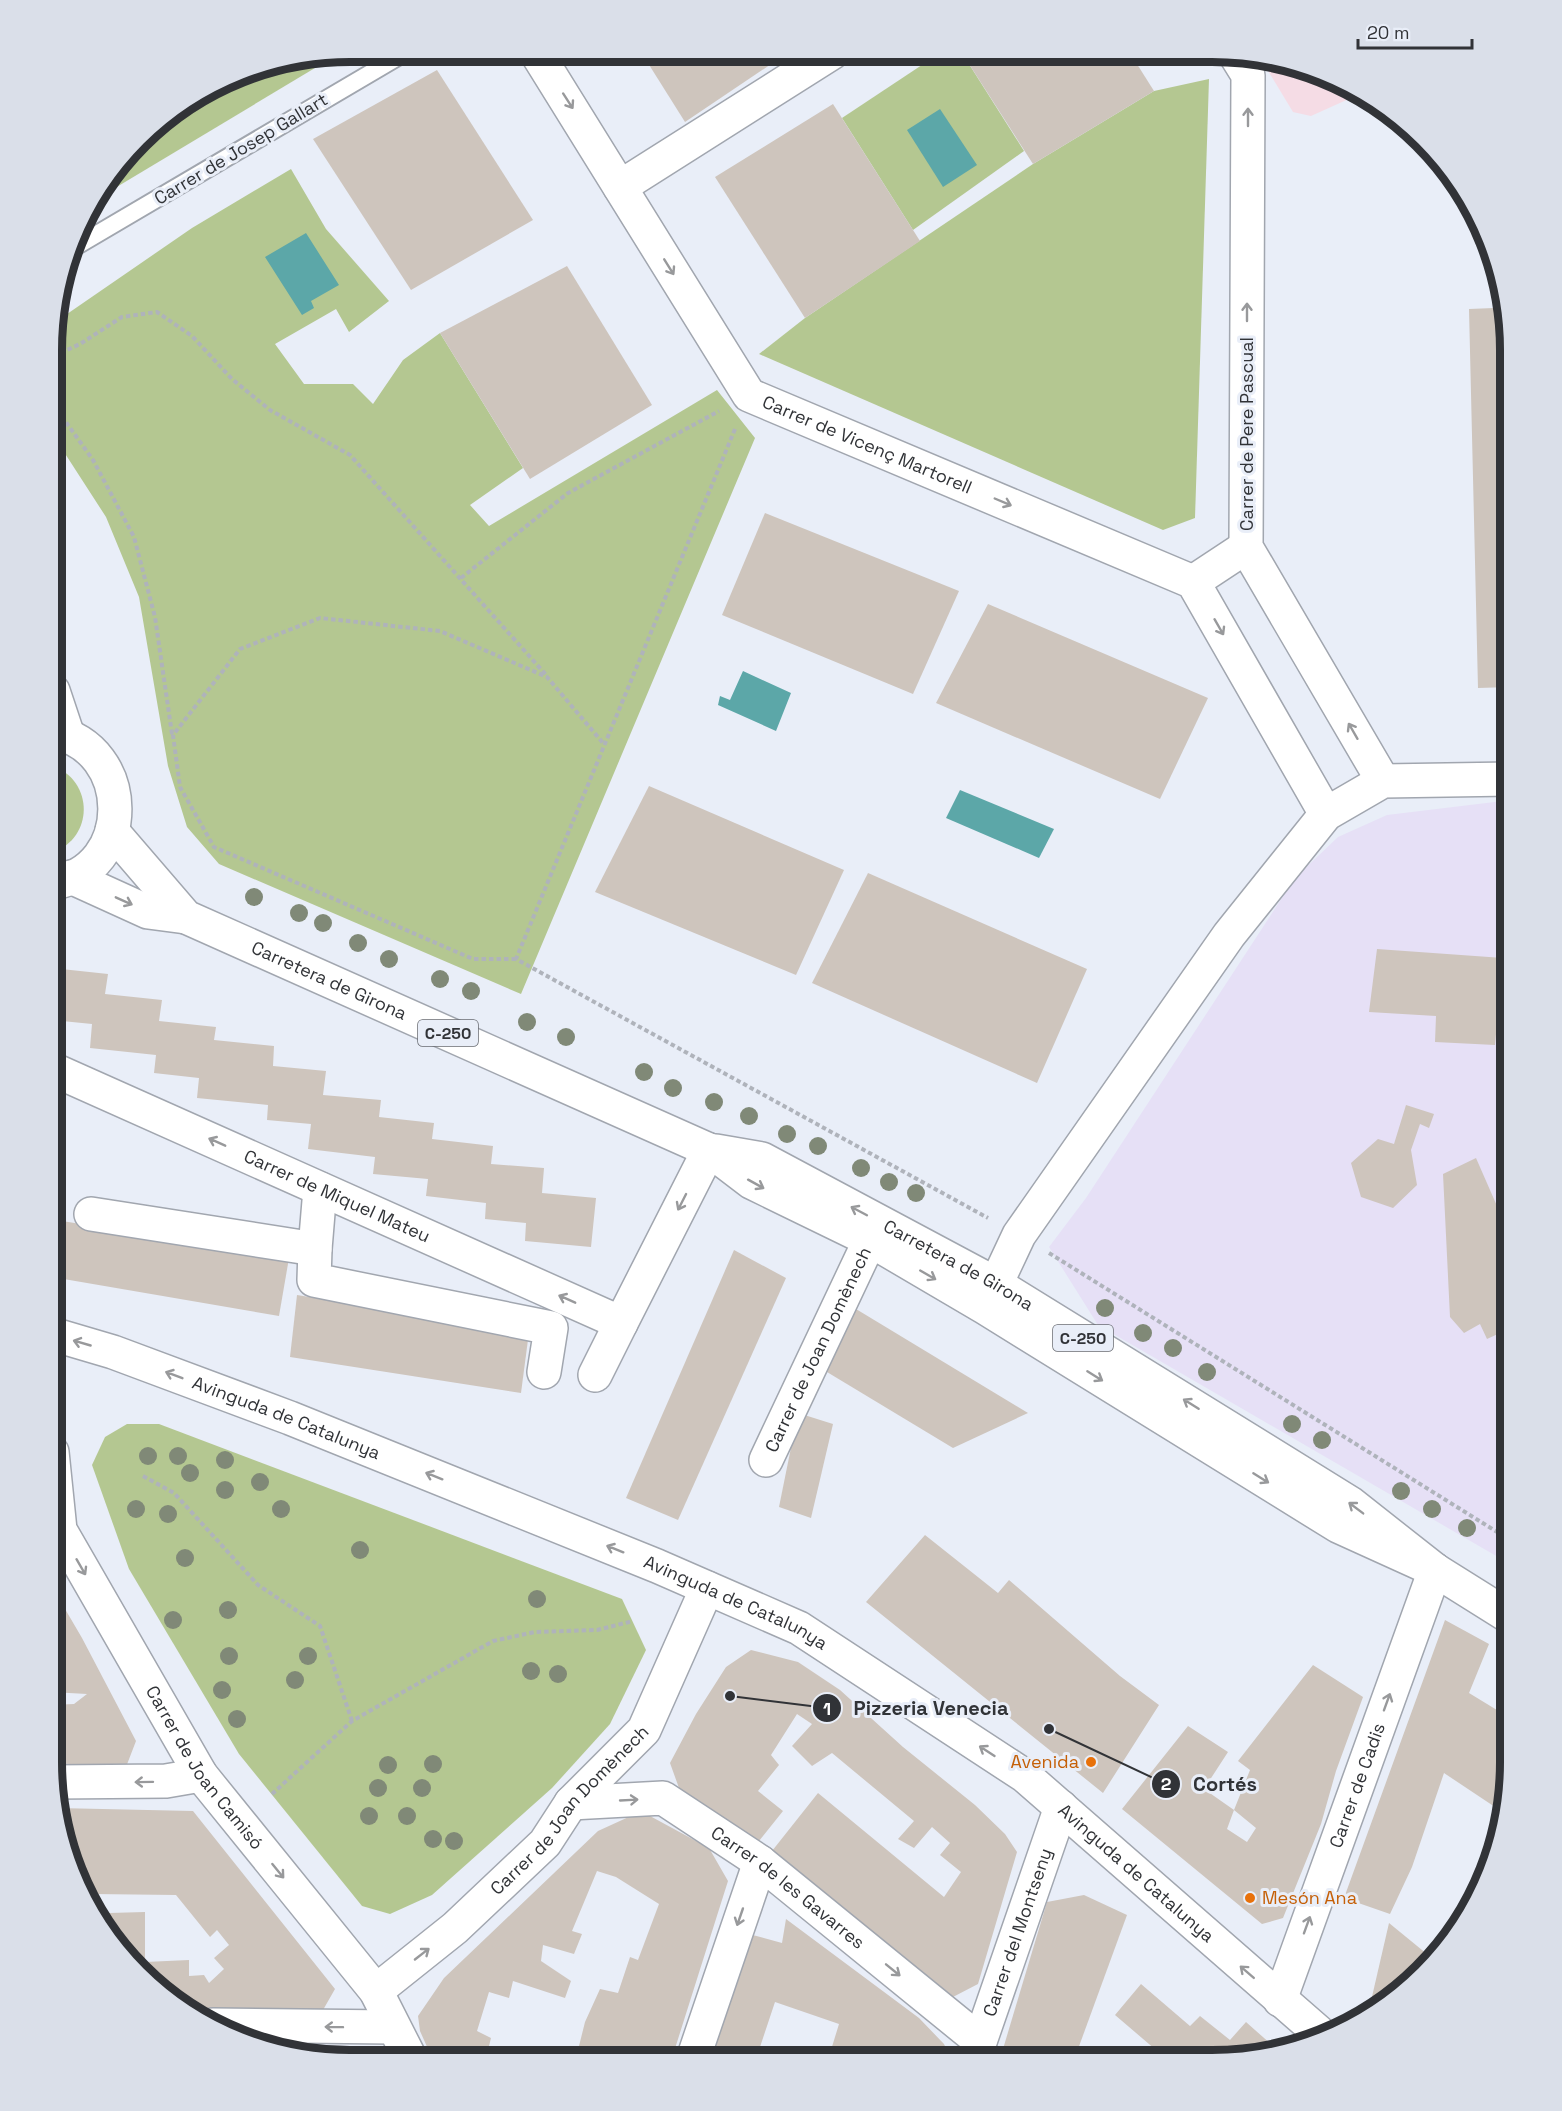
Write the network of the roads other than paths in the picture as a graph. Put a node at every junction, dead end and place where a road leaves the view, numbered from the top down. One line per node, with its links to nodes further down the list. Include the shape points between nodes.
1 (389, 62): 6 (lane, Carrer de Josep Gallart)
2 (542, 62): 5 (street, Carrer de Vicenç Martorell, one-way to 5)
3 (817, 62): 5 (street)
4 (1241, 63): 7 (street, Carrer de Pere Pascual, one-way to 4, via 1248,75)
5 (620, 188): 8 (street, Carrer de Vicenç Martorell, one-way to 8, via 749,395)
6 (82, 243)
7 (1246, 547): 8 (street); 11 (street, Carrer de Pere Pascual, one-way to 7)
8 (1193, 582): 12 (street, one-way to 12)
9 (62, 735): 13 (street, via 88,748 108,775 115,797)
10 (1500, 779): 11 (street)
11 (1383, 781): 12 (street)
12 (1326, 814): 22 (street, via 1229,935 1019,1235)
13 (112, 831): 14 (street, via 96,858); 15 (street, Carretera de Girona / C-250)
14 (62, 880): 15 (street, one-way to 15, via 148,912)
15 (186, 917): 17 (street, Carretera de Girona / C-250)
16 (62, 1073): 18 (street, Carrer de Miquel Mateu, one-way to 16)
17 (709, 1150): 20 (street, Carretera de Girona / C-250, one-way to 20, via 751,1182); 22 (street, Carretera de Girona / C-250, one-way to 17, via 762,1160); 23 (street, one-way to 23)
18 (320, 1189): 21 (street); 23 (street, Carrer de Miquel Mateu, one-way to 18)
19 (91, 1214): 21 (street)
20 (870, 1240): 27 (street, Carrer de Joan Domènech); 29 (street, Carretera de Girona / C-250, one-way to 29, via 1338,1526)
21 (315, 1249): 25 (street, via 314,1280 551,1328)
22 (996, 1284): 29 (street, Carretera de Girona / C-250, one-way to 22, via 1350,1503)
23 (621, 1323): 26 (street)
24 (62, 1337): 30 (street, Avinguda de Catalunya, one-way to 24, via 290,1418)
25 (544, 1372)
26 (595, 1375)
27 (766, 1460)
28 (62, 1533): 32 (street, Carrer de Joan Camisó, one-way to 32)
29 (1435, 1570): 31 (street, Carretera de Girona / C-250); 38 (street, Carrer de Cadis, one-way to 29)
30 (707, 1588): 34 (street, Carrer de Joan Domènech, via 644,1730); 35 (street, Avinguda de Catalunya, one-way to 30, via 1025,1776 799,1628)
31 (1500, 1611)
32 (201, 1775): 33 (street, one-way to 33, via 166,1781); 37 (street, Carrer de Joan Camisó, one-way to 37)
33 (62, 1782)
34 (571, 1803): 36 (street, Carrer de les Gavarres, one-way to 36, via 663,1798); 37 (street, Carrer de Joan Domènech, one-way to 34, via 455,1928 537,1851)
35 (1061, 1808): 38 (street, Avinguda de Catalunya, one-way to 35); 44 (street, Carrer del Montseny)
36 (760, 1863): 43 (street, one-way to 43); 44 (street, Carrer de les Gavarres, one-way to 44)
37 (376, 1991): 40 (street, Carrer de Joan Camisó)
38 (1280, 2000): 41 (street, Avinguda de Catalunya)
39 (233, 2025): 40 (street, one-way to 39)
40 (393, 2027): 42 (street, Carrer de Joan Camisó)
41 (1316, 2030)
42 (406, 2050)
43 (696, 2050)
44 (977, 2050)

